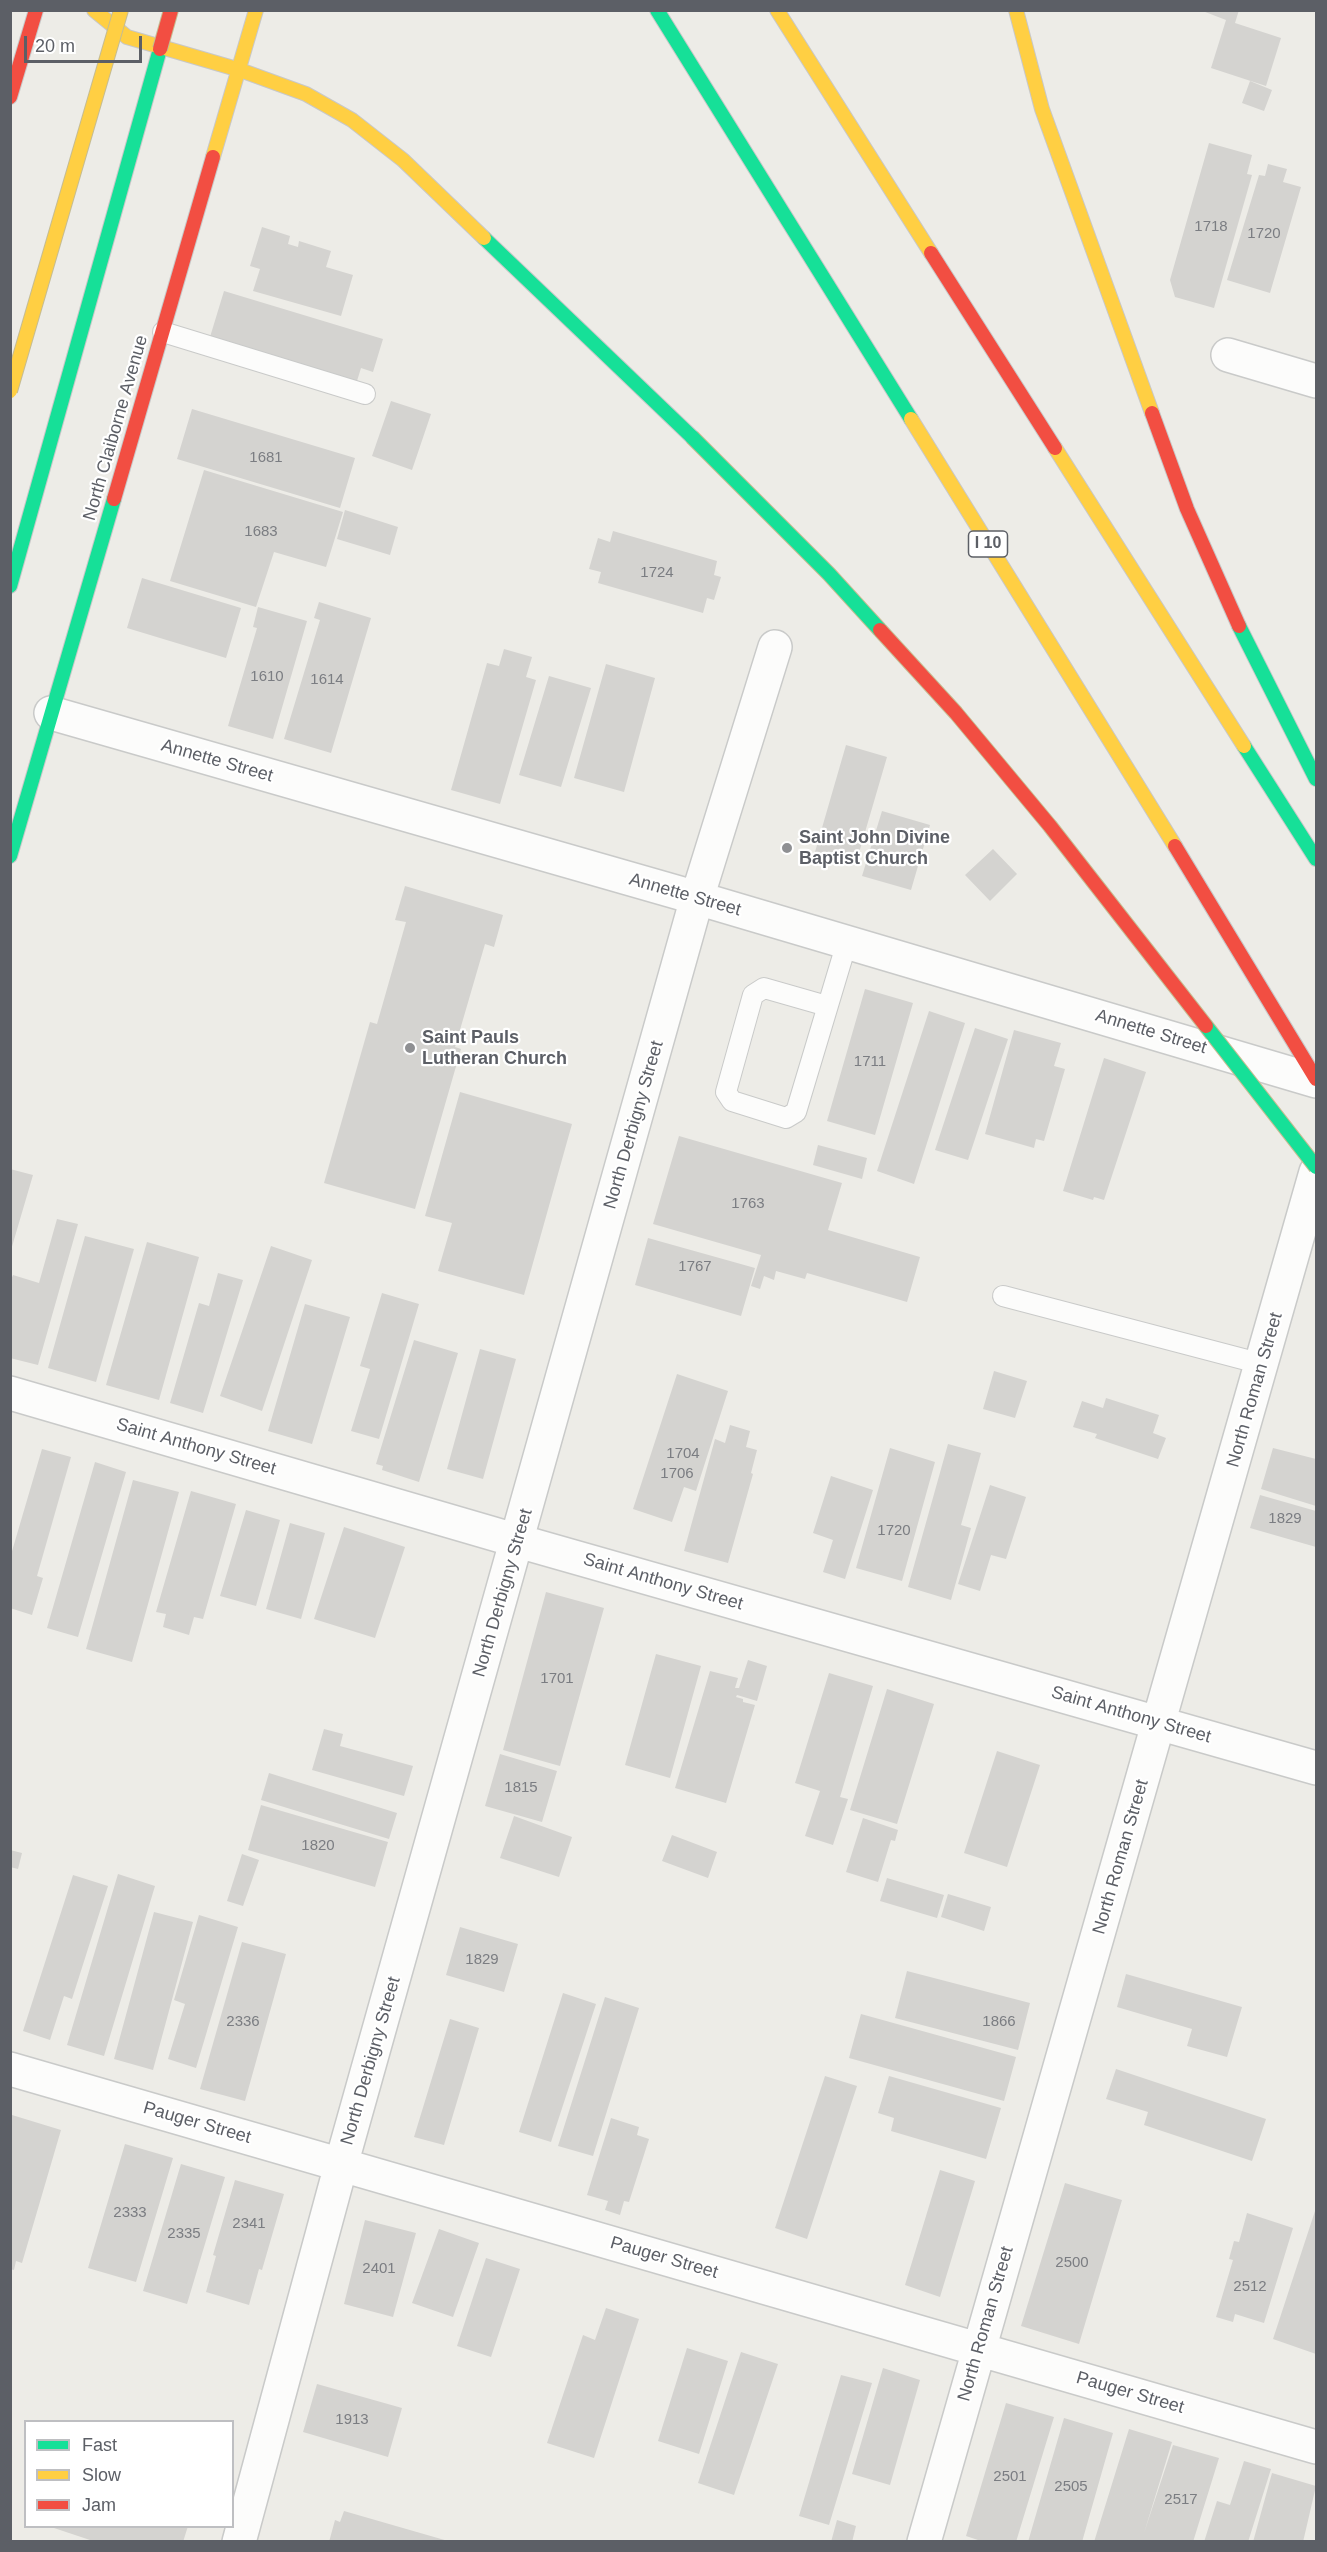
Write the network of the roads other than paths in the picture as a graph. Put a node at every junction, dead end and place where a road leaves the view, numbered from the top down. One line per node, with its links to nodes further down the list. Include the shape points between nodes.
1 (36, 10): 10 (main road)
2 (94, 10): 9 (main road, via 127,37)
3 (121, 10): 14 (main road, bridge)
4 (171, 10): 16 (main road, bridge)
5 (256, 10): 9 (main road, North Claiborne Avenue)
6 (657, 10): 25 (main road, I 10)
7 (777, 10): 21 (main road)
8 (1016, 10): 19 (main road, via 1042,109 1187,509 1235,618)
9 (240, 70): 11 (main road, North Claiborne Avenue); 26 (main road, bridge, via 306,94 352,120 403,160 829,574 956,713 1050,826)
10 (10, 97)
11 (163, 332): 15 (lane); 18 (main road, North Claiborne Avenue)
12 (1228, 355): 13 (street)
13 (1317, 381)
14 (10, 391)
15 (365, 394)
16 (10, 586)
17 (775, 647): 22 (street, North Derbigny Street)
18 (51, 713): 20 (main road, North Claiborne Avenue); 22 (street, Annette Street)
19 (1317, 779)
20 (10, 855)
21 (1317, 859)
22 (697, 898): 23 (street, Annette Street); 31 (street, North Derbigny Street)
23 (846, 942): 24 (lane); 25 (street, Annette Street)
24 (827, 1006): 24 (lane, via 796,1112 786,1118 732,1101 726,1092 753,995 764,988)
25 (1317, 1080)
26 (1317, 1167)
27 (1317, 1172): 29 (street, North Roman Street)
28 (1003, 1296): 29 (lane)
29 (1262, 1364): 32 (street, North Roman Street)
30 (10, 1393): 31 (street, Saint Anthony Street)
31 (518, 1541): 32 (street, Saint Anthony Street); 35 (street, North Derbigny Street)
32 (1160, 1723): 33 (street, Saint Anthony Street); 36 (street, North Roman Street)
33 (1317, 1768)
34 (10, 2069): 35 (street, Pauger Street)
35 (341, 2165): 36 (street, Pauger Street); 38 (street, North Derbigny Street)
36 (978, 2348): 37 (street, Pauger Street); 39 (street, North Roman Street)
37 (1317, 2447)
38 (239, 2541)
39 (924, 2541)

